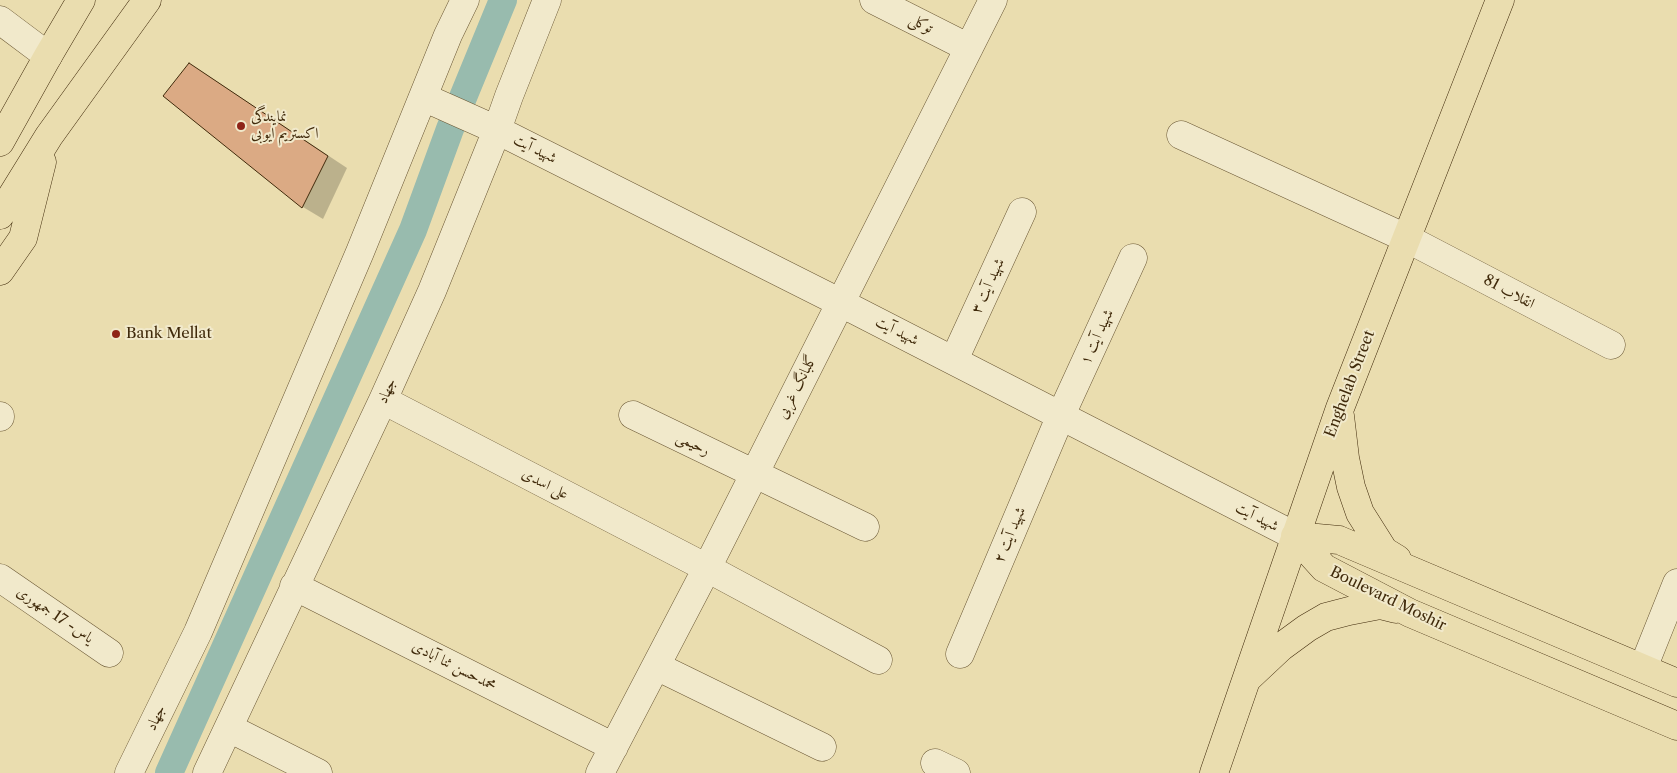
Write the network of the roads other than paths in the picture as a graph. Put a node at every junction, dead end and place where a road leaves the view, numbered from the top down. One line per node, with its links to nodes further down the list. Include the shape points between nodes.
1 (81, 0): 10 (main road)
2 (147, 0): 13 (main road)
3 (465, 0): 11 (street, جهاد)
4 (547, 0): 12 (street, جهاد)
5 (874, 0): 9 (street, توکلی)
6 (993, 0): 9 (street, گلبانگ غربی)
7 (1500, 0): 18 (main road, Enghelab Street)
8 (0, 20): 10 (street)
9 (969, 48): 21 (street, گلبانگ غربی)
10 (48, 56): 15 (main road)
11 (423, 97): 12 (street, شهید آیت); 48 (street, جهاد, via 198,632)
12 (497, 130): 21 (street, شهید آیت); 24 (street, جهاد, via 432,291)
13 (48, 136): 17 (main road); 20 (main road, via 22,238)
14 (1180, 136): 18 (street, انقلاب 81)
15 (0, 142)
16 (1022, 212): 23 (street, شهید آیت ۳)
17 (0, 215)
18 (1406, 238): 22 (street, انقلاب 81); 25 (main road, Enghelab Street)
19 (1133, 258): 27 (street, شهید آیت ۱)
20 (0, 271)
21 (841, 302): 23 (street, شهید آیت); 28 (street, گلبانگ غربی)
22 (1611, 345)
23 (954, 360): 27 (street, شهید آیت)
24 (383, 400): 31 (street, علی اسدی); 35 (street, جهاد)
25 (1340, 408): 30 (main road, Enghelab Street); 32 (main road, via 1345,458 1360,513 1384,551)
26 (633, 415): 28 (street, رحیمی)
27 (1061, 415): 30 (street, شهید آیت); 38 (street, شهید آیت ۲)
28 (753, 473): 29 (street, رحیمی); 31 (street, گلبانگ غربی)
29 (865, 527)
30 (1295, 536): 32 (main road, via 1339,540); 36 (main road, Boulevard Moshir, via 1324,568); 42 (main road, Enghelab Street)
31 (706, 568): 39 (street, علی اسدی); 40 (street, گلبانگ غربی)
32 (1421, 574): 41 (main road)
33 (0, 578): 37 (street, یاس- 17 جمهوری)
34 (1677, 583): 41 (street)
35 (294, 586): 45 (street, جهاد); 46 (street, محمدحسن ثنا آبادی)
36 (1410, 613): 42 (main road, via 1380,605 1326,618 1281,647); 44 (main road, Boulevard Moshir)
37 (109, 652)
38 (960, 654)
39 (878, 660)
40 (656, 666): 46 (street, گلبانگ غربی); 47 (street)
41 (1643, 668): 43 (main road)
42 (1247, 680): 52 (main road, Enghelab Street)
43 (1677, 683)
44 (1677, 726)
45 (228, 728): 49 (street, جهاد); 50 (street)
46 (614, 747): 51 (street, گلبانگ غربی)
47 (822, 747)
48 (129, 773)
49 (207, 773)
50 (318, 773)
51 (600, 773)
52 (1214, 773)

